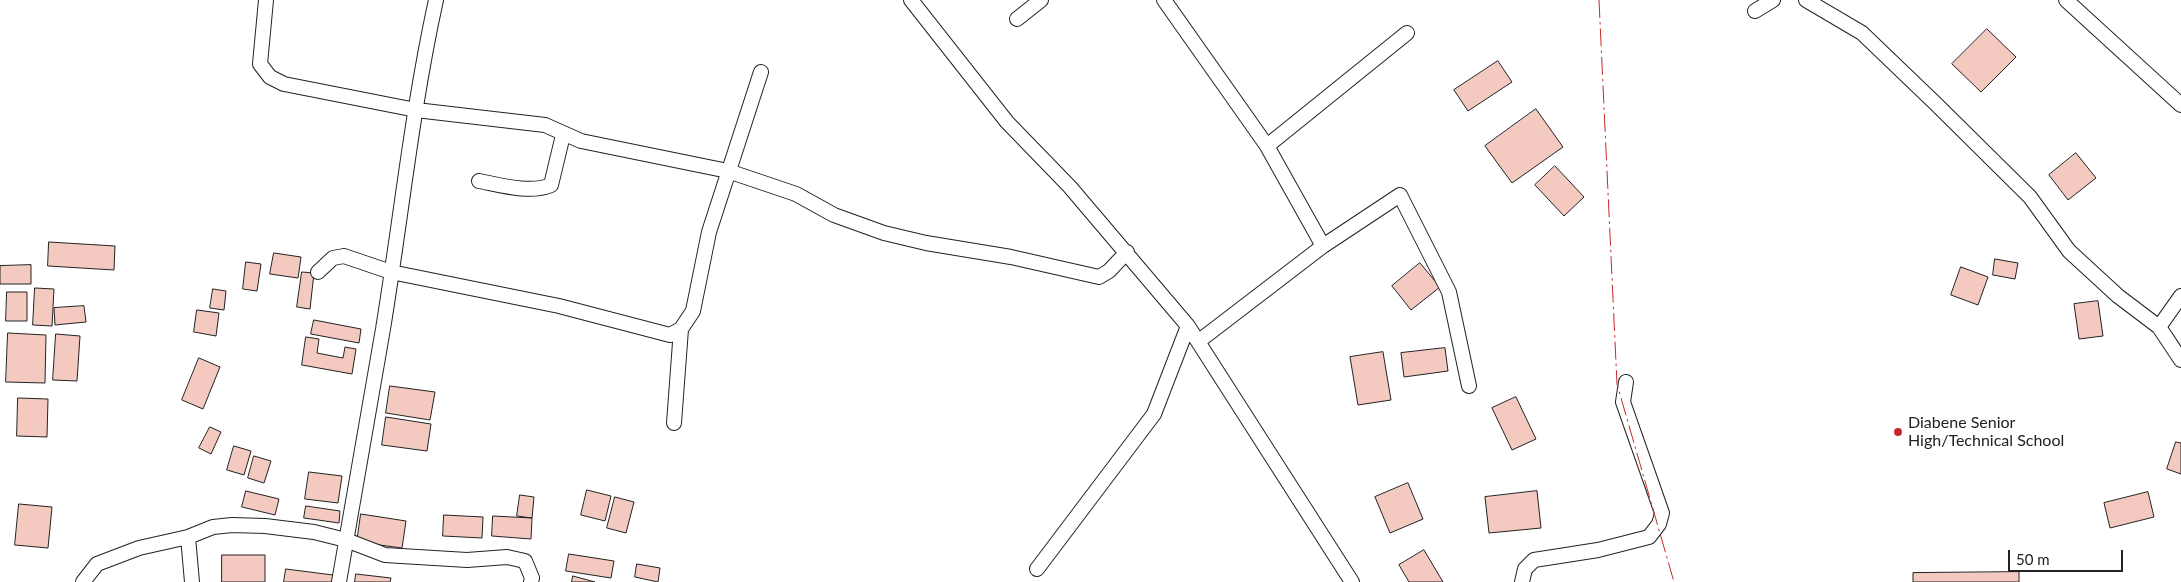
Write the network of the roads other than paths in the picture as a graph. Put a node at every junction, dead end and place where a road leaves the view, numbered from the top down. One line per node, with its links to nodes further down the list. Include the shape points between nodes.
1 (266, 0): 14 (street, via 260,64 270,78 284,84)
2 (436, 0): 14 (street)
3 (911, 0): 20 (street, via 1007,122)
4 (1041, 0): 10 (street)
5 (1164, 0): 16 (street)
6 (1773, 0): 9 (street)
7 (1806, 0): 25 (street, via 1862,33 1999,164 2030,197 2068,251)
8 (2066, 0): 13 (street)
9 (1755, 12)
10 (1017, 19)
11 (1407, 33): 16 (street)
12 (760, 72): 17 (street)
13 (2181, 105)
14 (416, 110): 15 (street, via 545,125); 22 (street)
15 (562, 135): 17 (street); 18 (street, via 551,184 544,188)
16 (1267, 146): 19 (street)
17 (728, 171): 20 (street, via 796,194 834,215 926,243 1099,277 1110,271); 26 (street, via 709,232 694,311)
18 (479, 181)
19 (1323, 246): 27 (street); 30 (street, via 1400,195 1448,292)
20 (1127, 252): 24 (street)
21 (318, 272): 22 (street, via 333,258 344,256)
22 (391, 272): 26 (street, via 559,306 670,335); 33 (street)
23 (2181, 296): 25 (street)
24 (1188, 326): 27 (street); 34 (street, via 1154,414)
25 (2159, 327): 28 (street)
26 (681, 329): 31 (street)
27 (1199, 342): 39 (street)
28 (2181, 360)
29 (1626, 382): 40 (street, via 1623,402 1662,512 1659,524 1649,537 1598,550 1534,560 1526,569)
30 (1469, 386)
31 (674, 423)
32 (188, 537): 33 (street, via 213,527 232,525 314,532); 35 (street, via 139,548 97,564); 36 (street)
33 (346, 540): 37 (street); 38 (street, via 385,554 467,560 507,557 525,561)
34 (1037, 569)
35 (83, 582)
36 (192, 582)
37 (339, 582)
38 (531, 582)
39 (1352, 582)
40 (1522, 582)

